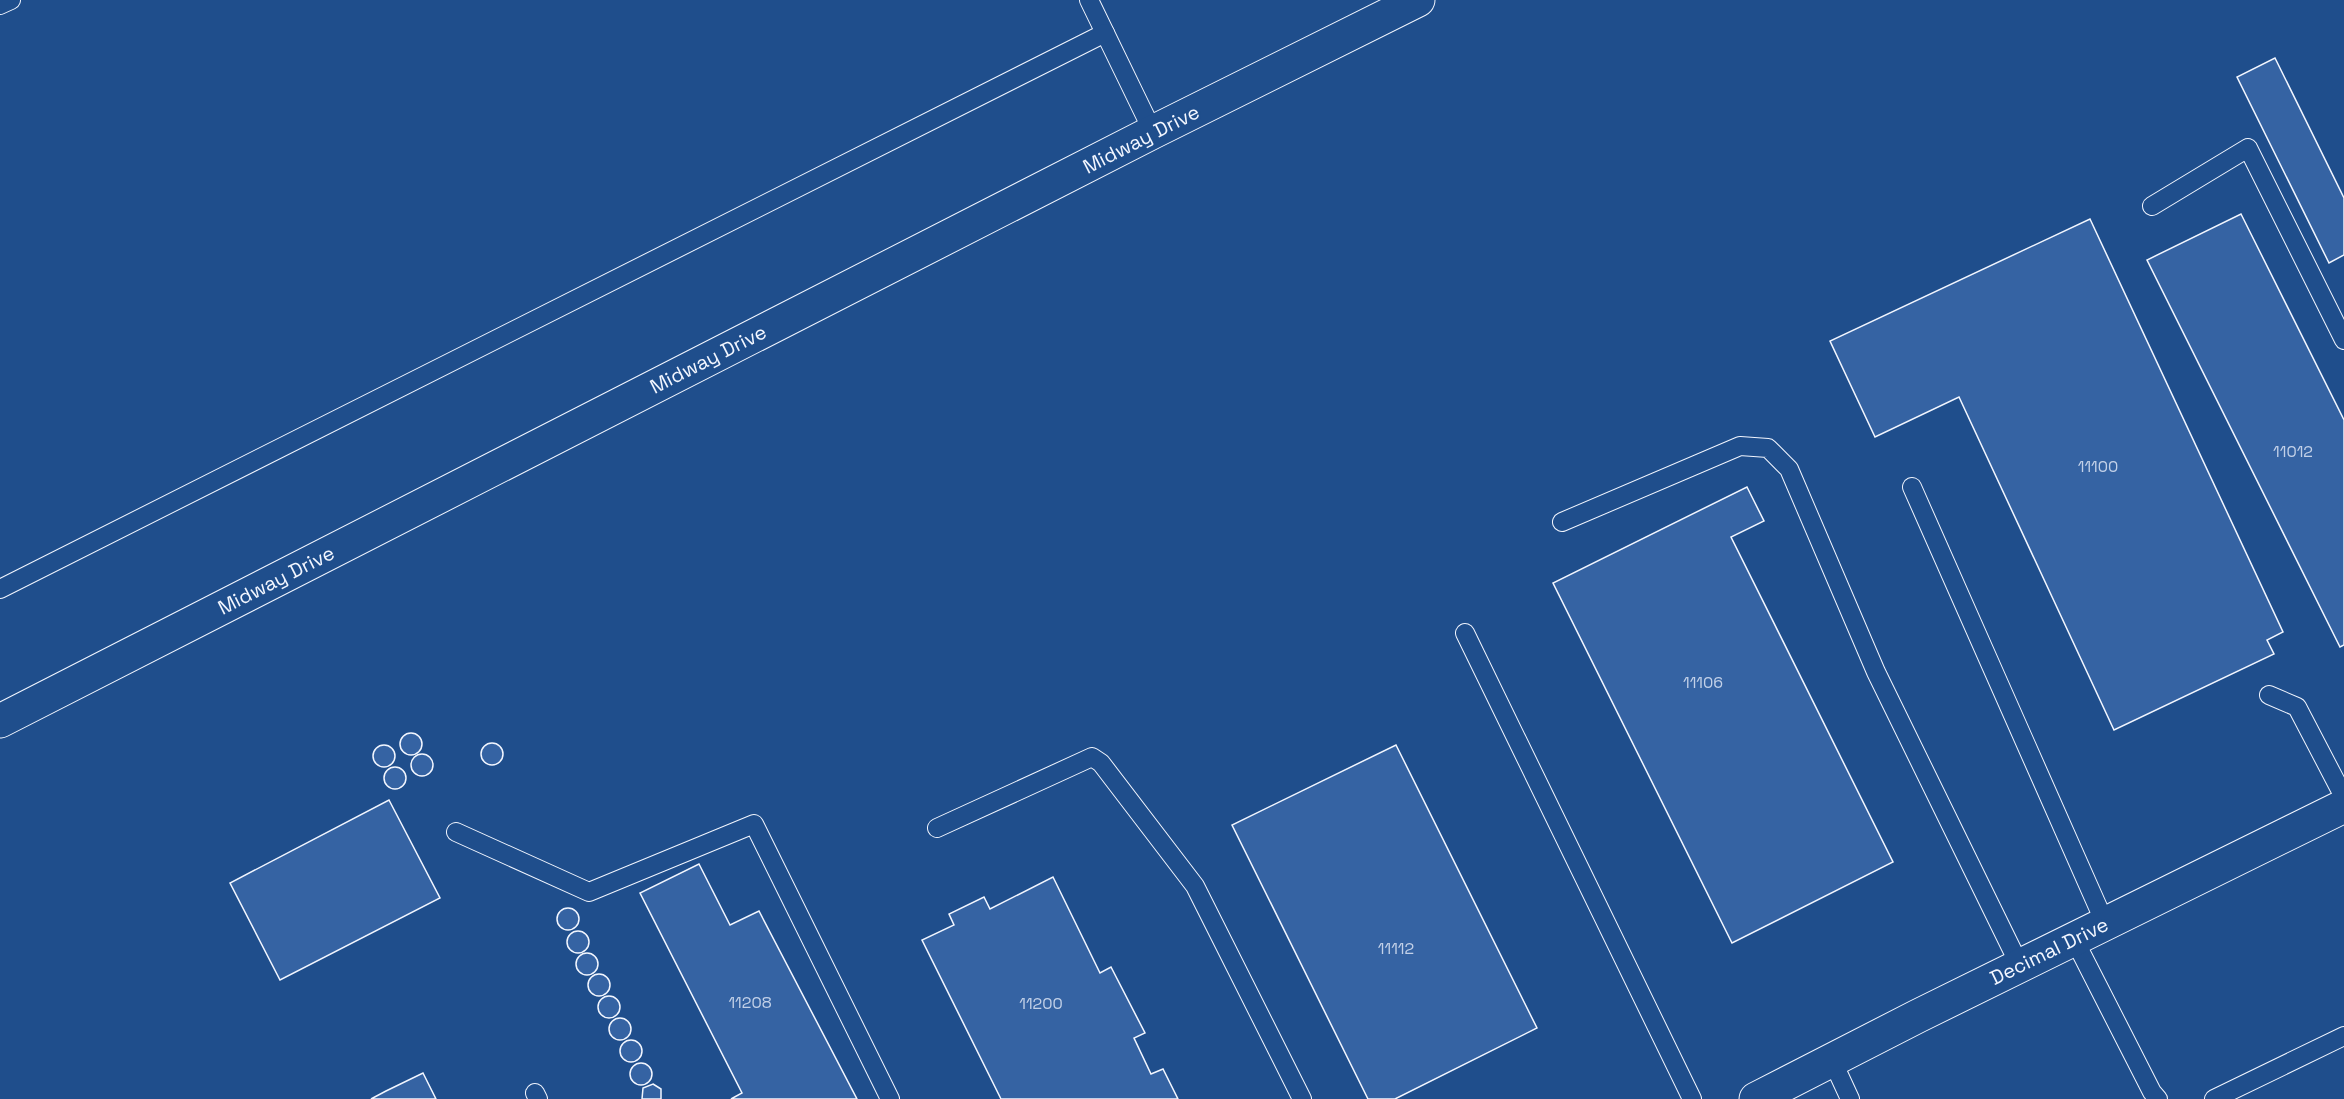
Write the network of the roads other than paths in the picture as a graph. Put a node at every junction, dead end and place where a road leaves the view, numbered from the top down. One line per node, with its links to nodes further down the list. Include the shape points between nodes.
1 (11, 0): 4 (lane)
2 (1089, 0): 5 (lane)
3 (1418, 0): 6 (street, Midway Drive)
4 (0, 5)
5 (1105, 33): 6 (lane); 11 (lane)
6 (1153, 132): 14 (street, Midway Drive)
7 (2152, 206): 8 (lane, via 2248,148)
8 (2344, 340)
9 (1912, 487): 19 (lane)
10 (1562, 522): 21 (lane, via 1740,446 1768,448 1789,469 1876,672)
11 (0, 589)
12 (1465, 633): 26 (lane)
13 (2269, 695): 15 (lane, via 2296,707)
14 (0, 721)
15 (2344, 797)
16 (2344, 806): 19 (street, Decimal Drive)
17 (937, 828): 25 (lane, via 1092,757 1101,763 1196,886)
18 (456, 832): 24 (lane, via 589,892 754,824)
19 (2105, 923): 20 (street, Decimal Drive)
20 (2074, 939): 21 (street, Decimal Drive); 29 (lane)
21 (2020, 966): 23 (street, Decimal Drive)
22 (2344, 1036): 30 (lane)
23 (1832, 1060): 27 (street, Decimal Drive); 28 (lane)
24 (890, 1099)
25 (1302, 1099)
26 (1692, 1099)
27 (1756, 1099)
28 (1850, 1099)
29 (2158, 1099)
30 (2214, 1099)

